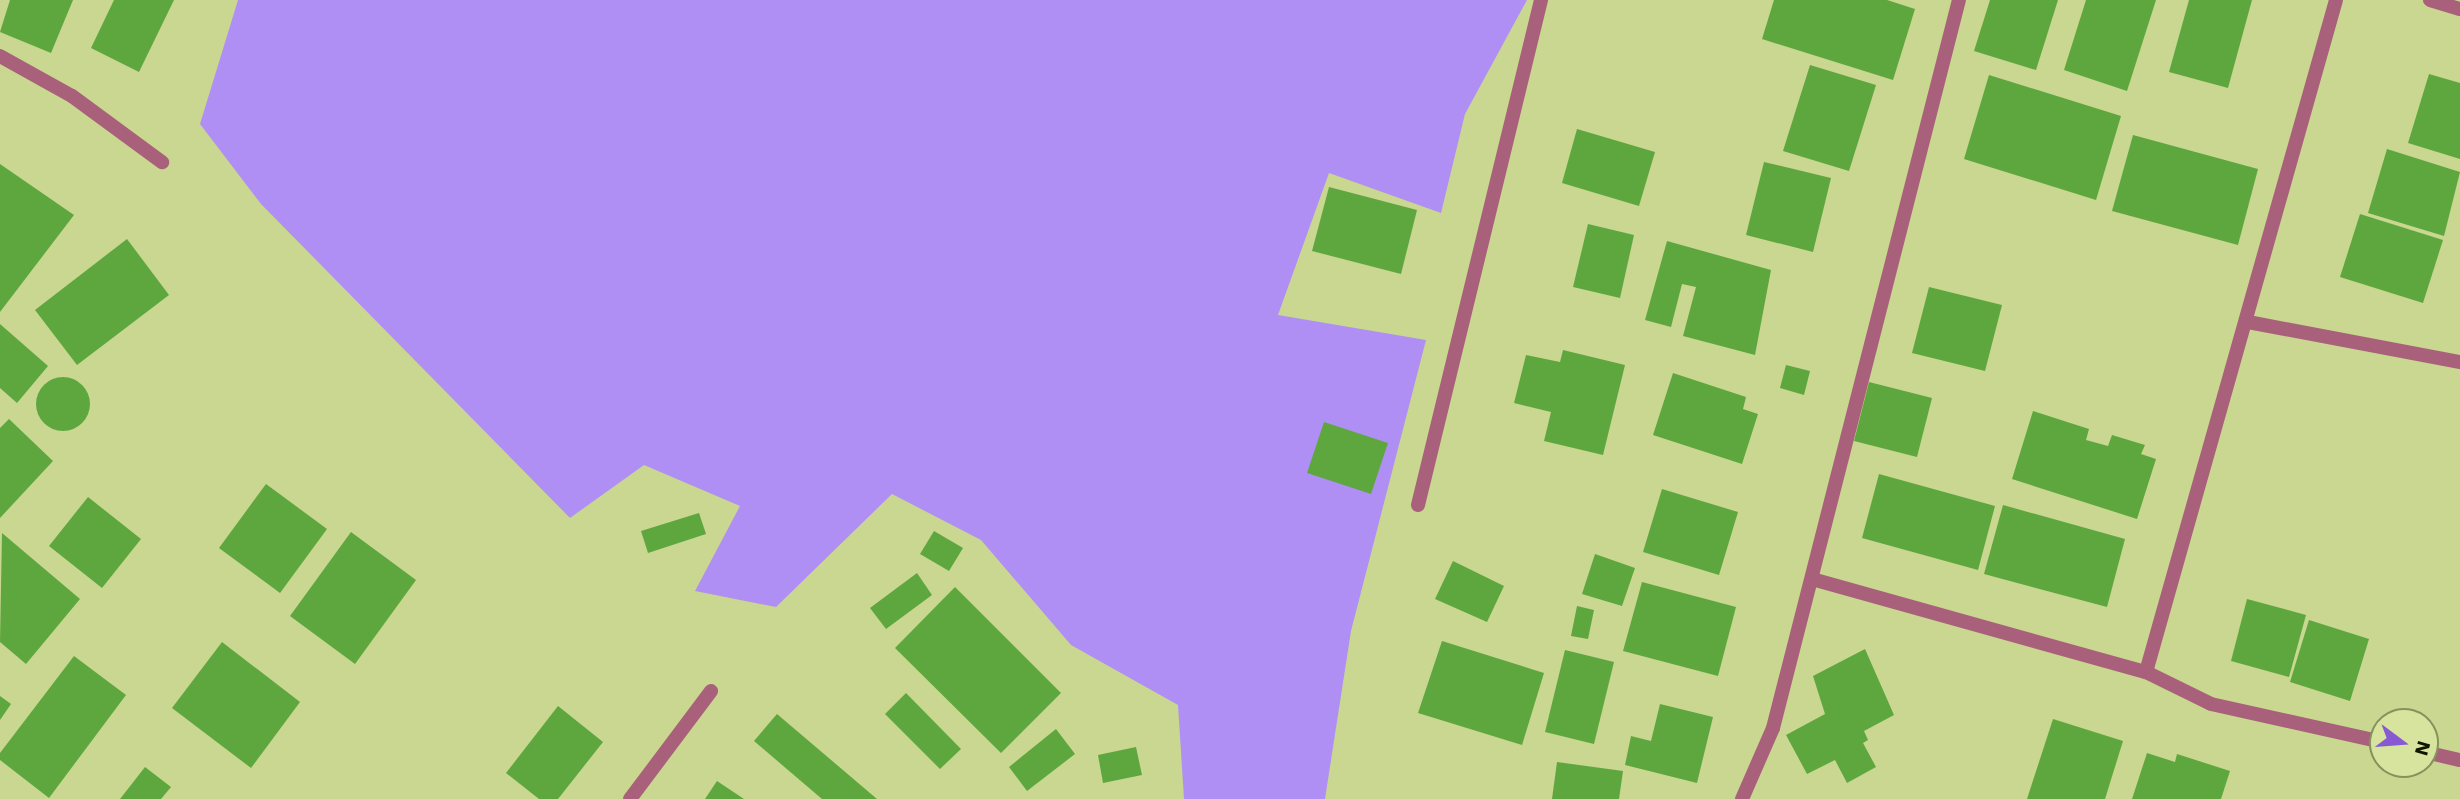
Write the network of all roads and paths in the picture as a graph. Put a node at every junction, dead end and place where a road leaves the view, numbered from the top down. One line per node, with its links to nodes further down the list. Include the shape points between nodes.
1 (1541, 0): 10 (street)
2 (1959, 0): 11 (street)
3 (2336, 0): 8 (street)
4 (2430, 0): 5 (street)
5 (2460, 9)
6 (0, 55): 7 (street, via 72,96)
7 (162, 162)
8 (2248, 322): 9 (street); 12 (street)
9 (2460, 362)
10 (1418, 506)
11 (1812, 579): 12 (street); 18 (street, via 1773,728)
12 (2146, 672): 14 (street, via 2211,704)
13 (712, 691): 17 (street)
14 (2369, 739)
15 (2439, 755): 16 (street)
16 (2460, 760)
17 (630, 799)
18 (1742, 799)

